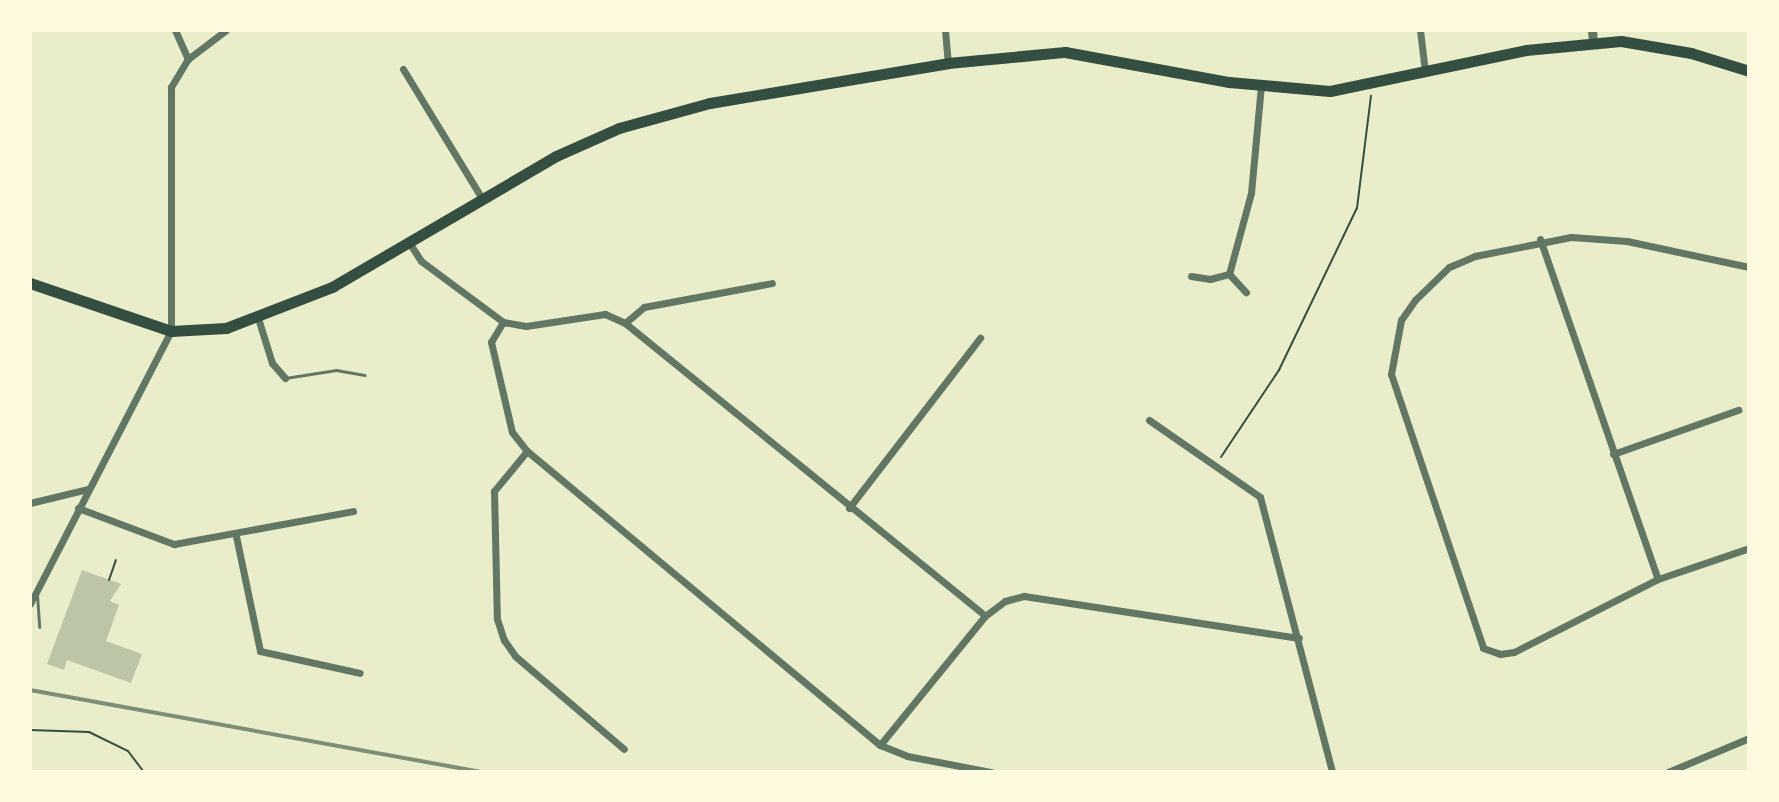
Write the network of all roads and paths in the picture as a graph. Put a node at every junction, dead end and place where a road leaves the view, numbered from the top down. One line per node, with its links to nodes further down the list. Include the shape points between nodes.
1 (175, 30): 6 (street)
2 (226, 30): 6 (street)
3 (945, 30): 7 (street)
4 (1420, 30): 10 (street)
5 (1592, 36): 9 (main road, via 1691,53); 10 (main road)
6 (188, 59): 25 (street, via 171,87)
7 (948, 63): 12 (main road, via 1065,52); 13 (main road, via 651,118 585,142)
8 (403, 69): 13 (street)
9 (1749, 71)
10 (1425, 75): 11 (main road)
11 (1373, 83): 12 (main road, via 1330,91); 33 (path, via 1357,208 1279,370)
12 (1261, 85): 17 (street, via 1251,193)
13 (483, 200): 15 (main road)
14 (1540, 239): 16 (street, via 1627,241); 32 (street); 42 (street, via 1449,267 1415,300 1394,345 1391,374 1396,399 1474,630 1483,648 1514,652)
15 (410, 244): 22 (main road, via 318,294); 23 (street, via 421,261)
16 (1749, 267)
17 (1229, 274): 18 (street); 21 (street)
18 (1191, 276)
19 (30, 283): 25 (main road)
20 (772, 283): 24 (street, via 644,307)
21 (1246, 292)
22 (258, 318): 25 (main road, via 226,328); 28 (street, via 272,363)
23 (503, 322): 24 (street, via 526,326 605,314); 31 (street, via 491,342 512,432)
24 (625, 323): 37 (street)
25 (171, 331): 34 (street)
26 (980, 338): 37 (street)
27 (365, 375): 28 (lane, via 336,370)
28 (285, 378)
29 (1738, 410): 32 (street)
30 (1149, 420): 33 (street)
31 (527, 451): 52 (street); 53 (street, via 494,491 497,619 504,640)
32 (1613, 454): 42 (street)
33 (1216, 465): 48 (street, via 1252,489 1266,510)
34 (88, 489): 35 (street); 36 (street)
35 (30, 503)
36 (78, 508): 39 (street, via 162,542 187,544); 44 (street)
37 (849, 508): 46 (street)
38 (353, 511): 39 (street)
39 (236, 536): 49 (street, via 260,651)
40 (1749, 548): 42 (street)
41 (116, 560): 43 (path)
42 (1658, 579)
43 (109, 580)
44 (37, 591): 45 (street); 47 (lane)
45 (30, 604)
46 (985, 616): 48 (street, via 1005,601 1024,596); 52 (street)
47 (39, 627)
48 (1299, 638): 56 (street)
49 (360, 673)
50 (30, 730): 54 (path, via 89,732 128,751)
51 (1749, 738): 57 (street)
52 (880, 745): 55 (street)
53 (624, 749)
54 (144, 772)
55 (991, 772)
56 (1332, 772)
57 (1668, 772)

